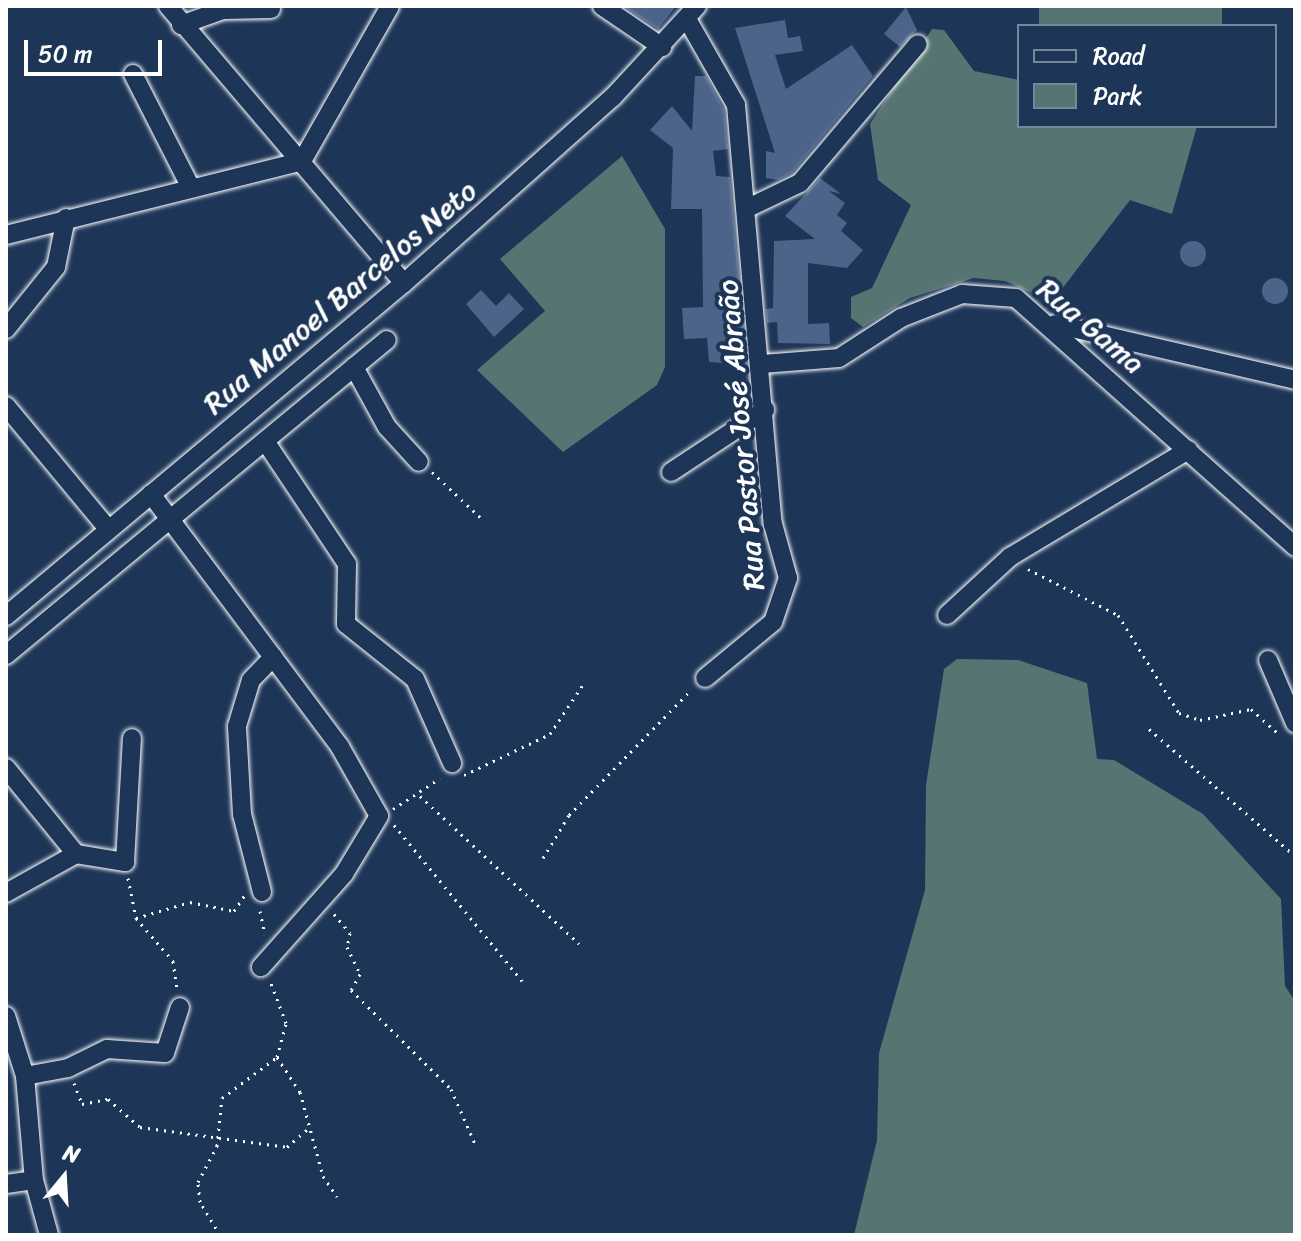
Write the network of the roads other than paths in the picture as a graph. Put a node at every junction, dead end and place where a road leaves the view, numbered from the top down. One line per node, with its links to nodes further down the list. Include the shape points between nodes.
1 (168, 6): 6 (street)
2 (390, 6): 10 (street)
3 (602, 6): 8 (street)
4 (271, 9): 6 (street, via 223,10)
5 (692, 13): 8 (street, Rua Manoel Barcelos Neto); 14 (street, Rua Pastor José Abraão, via 730,86)
6 (181, 25): 11 (street)
7 (918, 44): 14 (street, via 800,183)
8 (662, 47): 17 (street, Rua Manoel Barcelos Neto)
9 (133, 74): 12 (street)
10 (321, 137): 11 (street); 13 (street)
11 (297, 164): 12 (street); 13 (street)
12 (189, 184): 15 (street)
13 (316, 186): 17 (street)
14 (750, 207): 21 (street, Rua Pastor José Abraão)
15 (66, 218): 16 (street); 19 (street, via 56,267)
16 (6, 235)
17 (404, 283): 30 (street, Rua Manoel Barcelos Neto)
18 (1052, 323): 21 (street, Rua Gama, via 1016,298 975,292 916,311 839,358); 23 (street); 27 (street, Rua Gama)
19 (6, 329)
20 (387, 340): 22 (street)
21 (762, 364): 25 (street, Rua Pastor José Abraão)
22 (354, 367): 26 (street); 28 (street, via 387,427)
23 (1295, 380)
24 (6, 406): 32 (street)
25 (765, 410): 29 (street); 39 (street, Rua Pastor José Abraão, via 773,524 787,565 788,591 773,622)
26 (265, 441): 31 (street); 42 (street, via 347,564 346,624 415,679)
27 (1188, 450): 33 (street, Rua Gama); 34 (street, via 1006,560)
28 (419, 462)
29 (671, 472)
30 (151, 494): 31 (street); 32 (street, Rua Manoel Barcelos Neto)
31 (170, 519): 36 (street); 37 (street)
32 (108, 529): 35 (street, Rua Manoel Barcelos Neto)
33 (1295, 547)
34 (947, 615)
35 (6, 616)
36 (6, 655)
37 (273, 657): 45 (street, via 251,680 237,726 242,814); 47 (street, via 340,747 379,816 321,899)
38 (1268, 660): 40 (street)
39 (705, 678)
40 (1292, 732)
41 (132, 738): 44 (street, via 125,862)
42 (452, 763)
43 (6, 768): 44 (street)
44 (76, 854): 46 (street)
45 (260, 883)
46 (6, 893)
47 (261, 967)
48 (180, 1007): 50 (street, via 165,1053 107,1049 68,1068)
49 (6, 1016): 50 (street)
50 (25, 1076): 51 (street)
51 (34, 1180): 52 (street); 53 (street)
52 (6, 1184)
53 (49, 1235)

